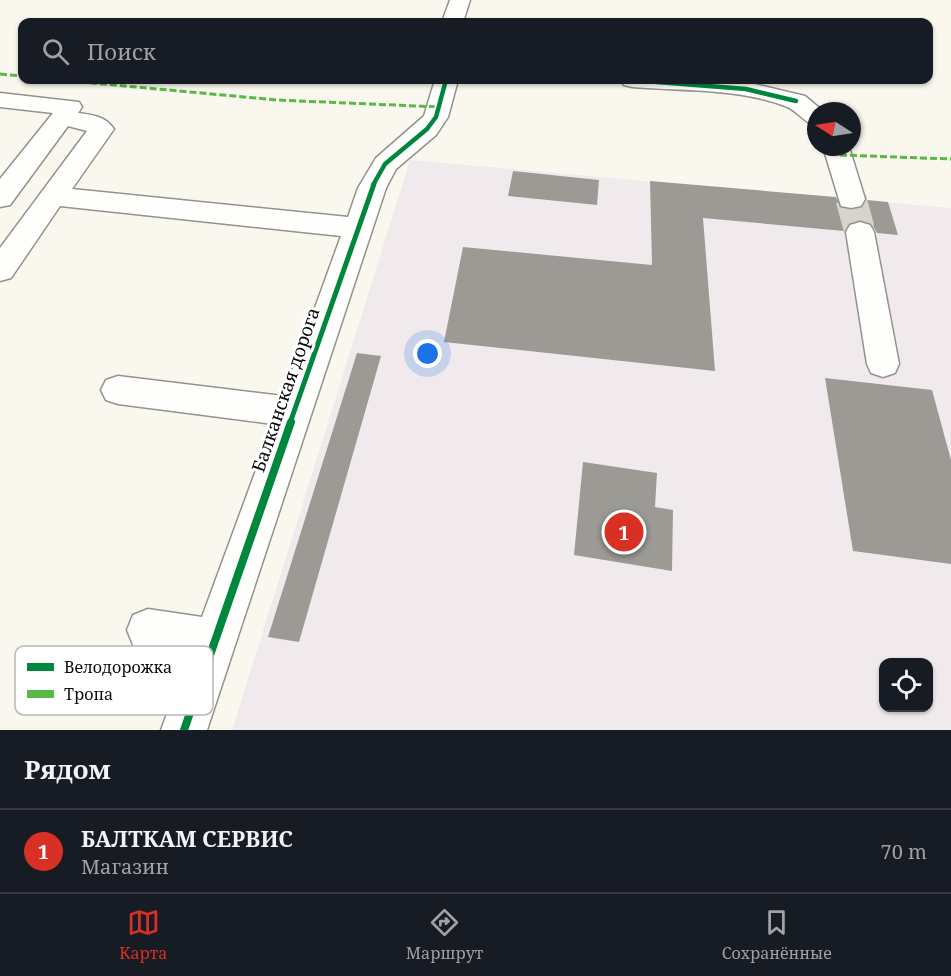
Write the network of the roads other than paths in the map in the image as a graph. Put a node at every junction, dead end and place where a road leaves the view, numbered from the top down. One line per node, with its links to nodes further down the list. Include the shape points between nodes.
1 (460, 0): 2 (street)
2 (454, 18)
3 (445, 84): 13 (street, Балканская дорога, via 436,117 385,164)
4 (678, 84): 6 (street, via 746,90 796,101)
5 (0, 100): 7 (street, via 70,106)
6 (807, 110)
7 (62, 118): 9 (street); 10 (street, via 91,122 101,129)
8 (839, 156): 12 (street)
9 (9, 174): 11 (street)
10 (52, 196): 13 (street); 15 (street)
11 (0, 198)
12 (851, 199)
13 (358, 228): 18 (street, Балканская дорога)
14 (860, 232): 16 (street)
15 (0, 270)
16 (883, 364)
17 (118, 390): 18 (street)
18 (294, 412): 20 (street, Балканская дорога)
19 (148, 630): 20 (street)
20 (215, 640): 21 (street, Балканская дорога)
21 (213, 646)
22 (189, 715): 23 (street, Балканская дорога)
23 (184, 730)

